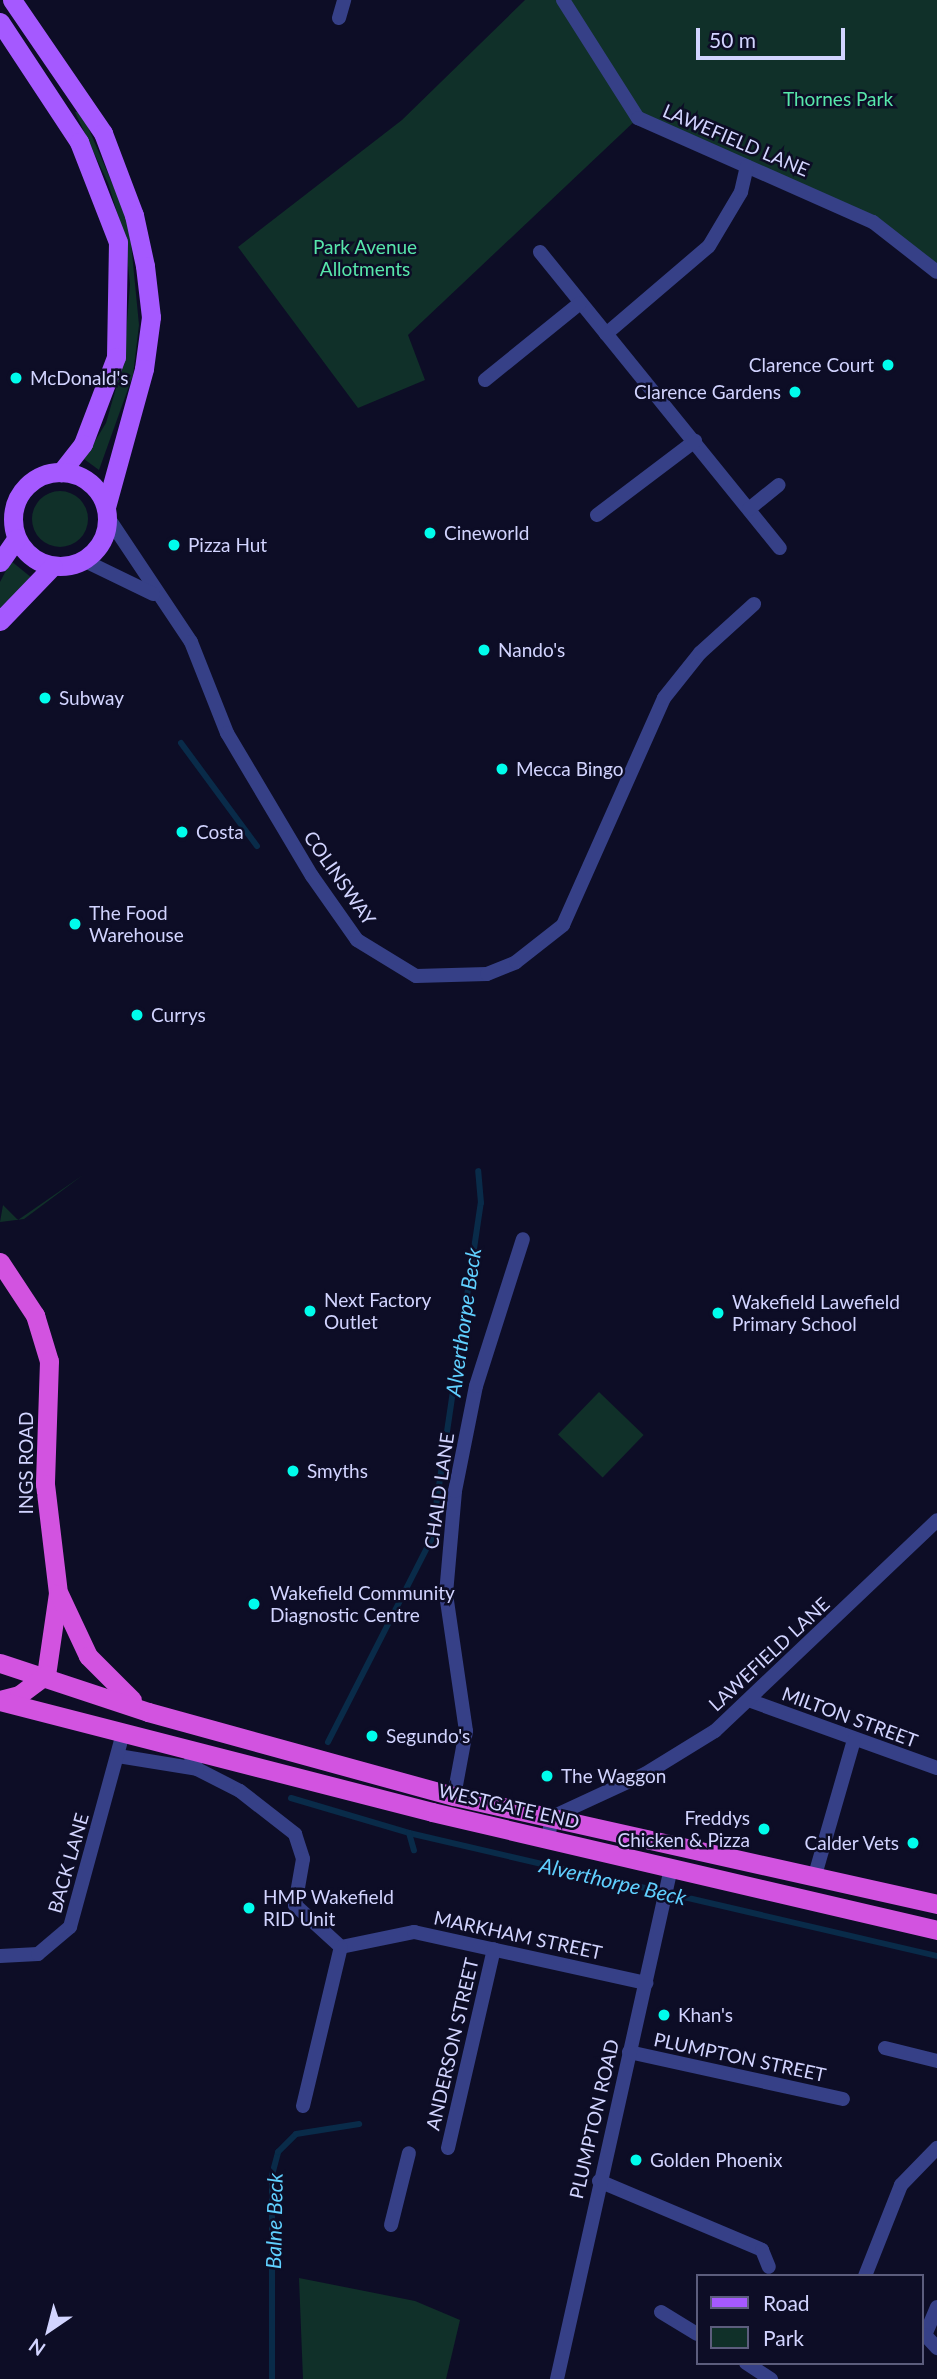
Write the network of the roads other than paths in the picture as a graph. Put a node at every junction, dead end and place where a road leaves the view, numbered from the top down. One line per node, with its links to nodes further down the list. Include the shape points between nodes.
1 (12, 0): 16 (main road, via 88,106 115,158 145,266 151,317 144,369)
2 (344, 0): 4 (street)
3 (563, 0): 6 (street, LAWEFIELD LANE, via 638,118)
4 (339, 18)
5 (0, 22): 13 (main road, via 79,142 118,242 116,357 83,444)
6 (747, 167): 8 (street, LAWEFIELD LANE, via 873,222); 10 (street, via 741,192 709,246)
7 (540, 252): 9 (street)
8 (937, 272)
9 (580, 303): 10 (street); 11 (street)
10 (606, 334): 12 (street)
11 (485, 380)
12 (695, 441): 15 (street); 17 (street)
13 (61, 472): 16 (main road, via 89,482); 18 (main road, via 40,476 22,491 13,513)
14 (779, 485): 15 (street)
15 (749, 509): 19 (street)
16 (106, 512): 20 (main road, via 104,538); 23 (street, COLINSWAY)
17 (597, 515)
18 (17, 538): 21 (main road); 22 (main road, via 38,561)
19 (780, 548)
20 (83, 560): 22 (main road); 23 (street, COLINSWAY)
21 (0, 562)
22 (53, 566): 25 (main road)
23 (160, 598): 24 (street, COLINSWAY, via 191,642 226,733 357,940 416,976 458,978 516,962 563,925 664,698 700,653)
24 (754, 604)
25 (0, 621)
26 (523, 1239): 42 (street, CHALD LANE, via 476,1386 454,1491 446,1594 466,1731)
27 (0, 1262): 30 (highway, INGS ROAD, via 35,1315 49,1361 45,1484)
28 (937, 1520): 29 (street, LAWEFIELD LANE)
29 (931, 1533): 34 (street, LAWEFIELD LANE)
30 (58, 1593): 32 (highway, INGS ROAD); 35 (highway, via 97,1668)
31 (0, 1663): 32 (highway, WESTGATE END)
32 (46, 1675): 33 (highway, via 19,1695); 35 (highway, WESTGATE END)
33 (0, 1700): 36 (highway, WESTGATE END)
34 (751, 1702): 37 (street, MILTON STREET); 43 (street, LAWEFIELD LANE, via 645,1774)
35 (148, 1712): 42 (highway, WESTGATE END)
36 (123, 1732): 38 (highway, WESTGATE END); 39 (street, BACK LANE)
37 (854, 1740): 40 (street, MILTON STREET); 47 (street)
38 (187, 1749): 41 (street); 45 (highway, WESTGATE END)
39 (118, 1756): 41 (street); 52 (street, BACK LANE, via 69,1927 38,1954)
40 (937, 1768)
41 (197, 1769): 50 (street, via 240,1791 295,1834 303,1859 295,1906)
42 (454, 1796): 43 (highway, WESTGATE END)
43 (552, 1816): 44 (highway, WESTGATE END); 45 (street)
44 (632, 1834): 46 (highway); 47 (highway, WESTGATE END)
45 (548, 1838): 46 (highway, WESTGATE END)
46 (670, 1871): 49 (highway, WESTGATE END); 53 (street, PLUMPTON ROAD)
47 (815, 1875): 48 (highway, WESTGATE END)
48 (937, 1904)
49 (937, 1930)
50 (341, 1947): 51 (street, MARKHAM STREET, via 414,1932); 58 (street)
51 (494, 1949): 53 (street, MARKHAM STREET); 59 (street, ANDERSON STREET)
52 (0, 1956)
53 (646, 1983): 55 (street, PLUMPTON ROAD)
54 (885, 2048): 56 (street)
55 (629, 2052): 57 (street, PLUMPTON STREET); 62 (street, PLUMPTON ROAD)
56 (937, 2061)
57 (843, 2099)
58 (303, 2106)
59 (448, 2148)
60 (937, 2148): 65 (street, via 901,2185)
61 (409, 2153): 63 (street)
62 (599, 2181): 64 (street, via 762,2250); 71 (street, PLUMPTON ROAD)
63 (391, 2225)
64 (769, 2267)
65 (866, 2274)
66 (937, 2306): 69 (street, via 925,2335)
67 (661, 2312): 68 (street)
68 (696, 2333)
69 (937, 2348)
70 (749, 2365): 72 (street)
71 (557, 2379)
72 (771, 2379)

